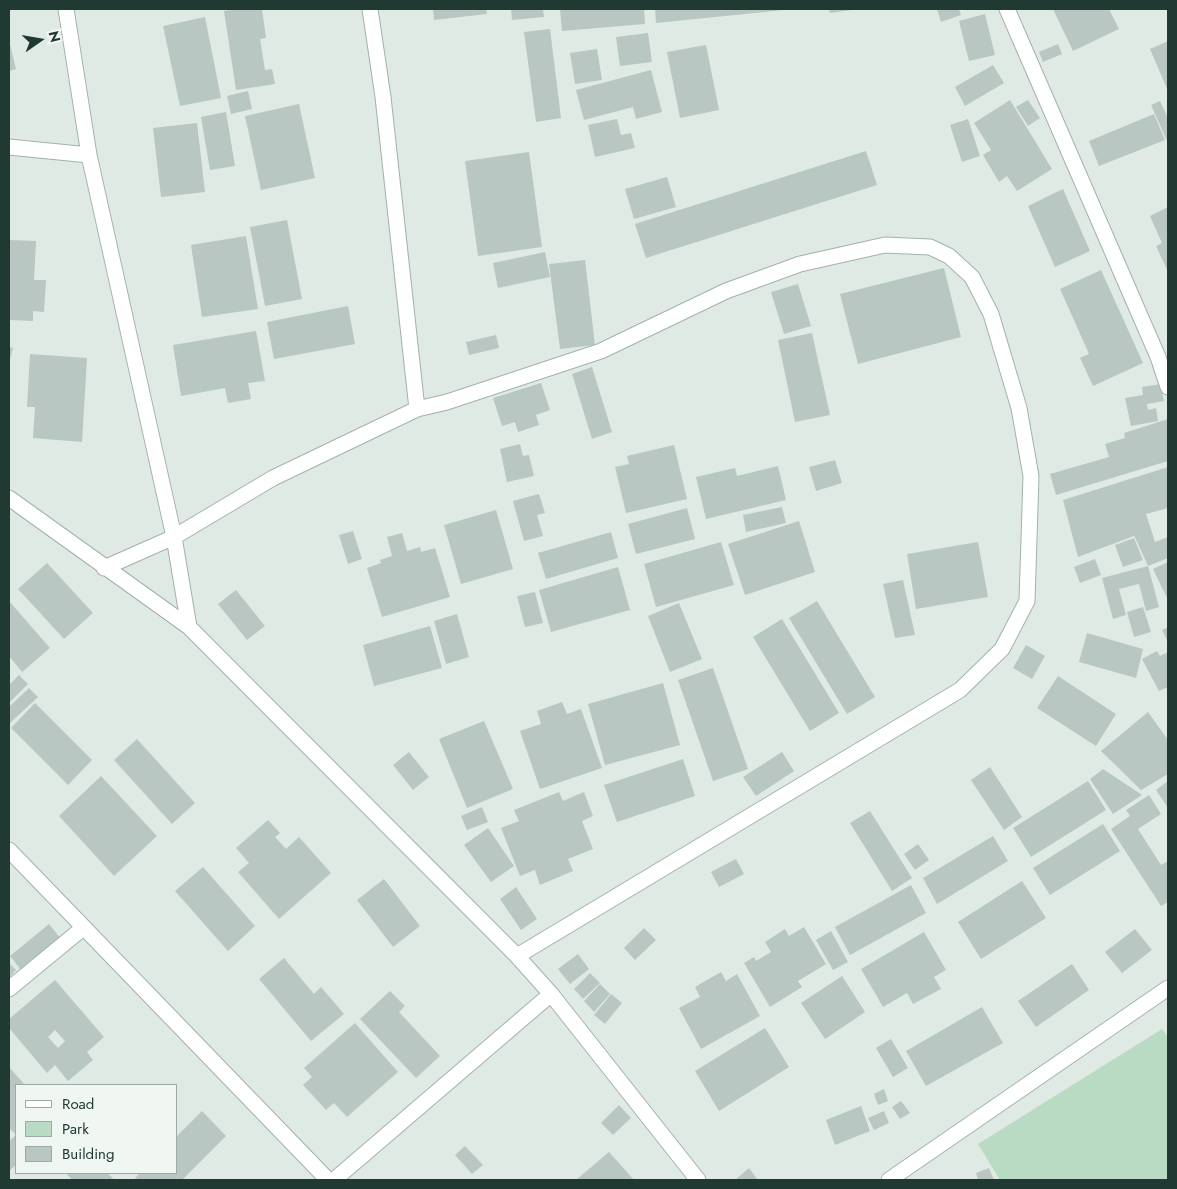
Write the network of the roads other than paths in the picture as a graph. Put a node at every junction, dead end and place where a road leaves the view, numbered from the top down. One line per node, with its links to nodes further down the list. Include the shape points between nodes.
1 (66, 9): 5 (street)
2 (370, 9): 7 (street, via 383,97)
3 (1006, 9): 6 (street, via 1158,357)
4 (9, 147): 5 (street)
5 (89, 155): 9 (street)
6 (1168, 387)
7 (417, 409): 9 (street, via 273,478); 14 (street, via 601,351 726,291 800,264 885,245 930,247 949,256 972,278 991,314 1019,408 1030,476 1028,601 1002,649 960,690)
8 (9, 498): 10 (street)
9 (174, 537): 10 (street); 11 (street)
10 (104, 568): 11 (street)
11 (189, 627): 14 (street)
12 (9, 850): 13 (street)
13 (83, 928): 16 (street); 18 (street)
14 (517, 956): 17 (street)
15 (1168, 988): 21 (street)
16 (9, 989)
17 (551, 994): 19 (street); 20 (street)
18 (328, 1180)
19 (334, 1180)
20 (698, 1180)
21 (889, 1180)

